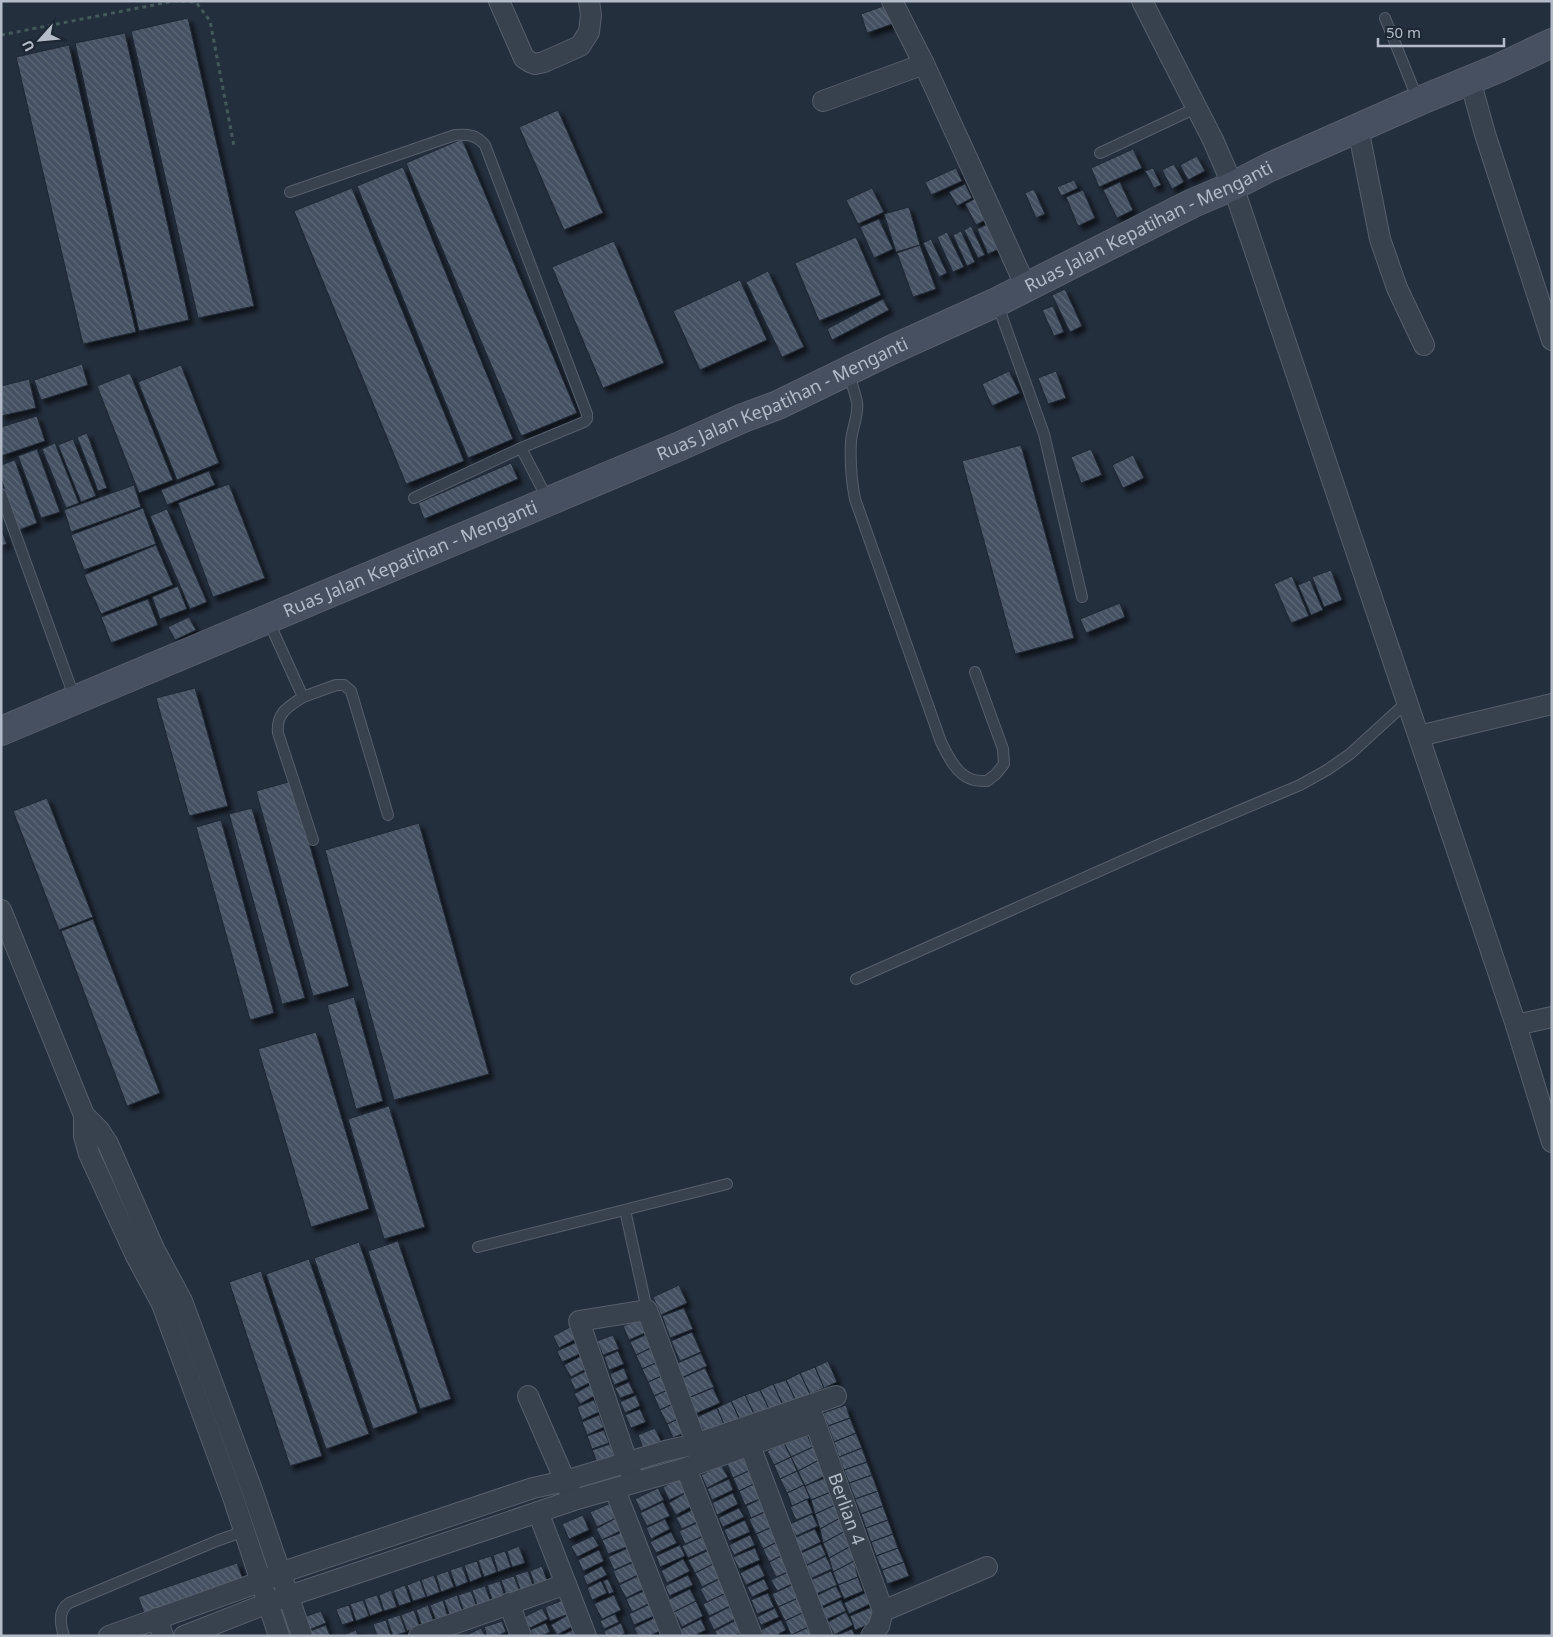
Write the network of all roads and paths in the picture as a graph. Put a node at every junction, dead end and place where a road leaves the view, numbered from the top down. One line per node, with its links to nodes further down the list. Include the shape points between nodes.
1 (499, 1): 2 (street, via 524,58 535,64 580,46 589,32 592,15)
2 (589, 1)
3 (892, 1): 8 (street)
4 (1142, 1): 12 (street)
5 (1385, 18): 11 (lane)
6 (1, 34): 14 (path, via 174,1 196,2 210,21)
7 (1552, 43): 9 (main road, Ruas Jalan Kepatihan - Menganti)
8 (924, 64): 10 (street); 18 (street)
9 (1470, 80): 11 (main road, Ruas Jalan Kepatihan - Menganti); 20 (street)
10 (823, 101)
11 (1419, 101): 13 (main road, Ruas Jalan Kepatihan - Menganti)
12 (1196, 108): 15 (lane); 16 (street)
13 (1358, 128): 16 (main road, Ruas Jalan Kepatihan - Menganti); 21 (street, via 1380,239 1397,288)
14 (234, 146)
15 (1100, 153)
16 (1233, 186): 18 (main road, Ruas Jalan Kepatihan - Menganti); 32 (street)
17 (290, 192): 23 (lane, via 455,136 468,134 478,137 485,145 587,414 584,422)
18 (1026, 287): 19 (main road, Ruas Jalan Kepatihan - Menganti)
19 (997, 302): 22 (main road, Ruas Jalan Kepatihan - Menganti); 27 (lane, via 1044,434)
20 (1552, 340)
21 (1424, 345)
22 (848, 371): 26 (main road, Ruas Jalan Kepatihan - Menganti, via 778,405); 29 (lane, via 857,403 851,441 855,499 941,742 960,772 971,779 987,781 1004,764 1004,749)
23 (521, 448): 25 (lane); 26 (lane)
24 (1, 494): 31 (lane)
25 (414, 498)
26 (549, 500): 28 (main road, Ruas Jalan Kepatihan - Menganti)
27 (1082, 597)
28 (268, 619): 30 (lane); 31 (main road, Ruas Jalan Kepatihan - Menganti)
29 (976, 672)
30 (302, 697): 36 (lane, via 336,685 344,685 351,691); 37 (lane, via 286,709 277,724)
31 (75, 700): 34 (main road, Ruas Jalan Kepatihan - Menganti)
32 (1407, 702): 35 (street); 39 (lane, via 1350,754 1300,785)
33 (1552, 704): 35 (street)
34 (1, 731)
35 (1419, 736): 41 (street)
36 (388, 815)
37 (313, 840)
38 (1, 910): 56 (street, via 84,1115 84,1136 89,1154 136,1256 158,1278 162,1304)
39 (856, 980)
40 (1552, 1018): 41 (street)
41 (1516, 1025): 42 (street)
42 (1552, 1142)
43 (727, 1184): 44 (lane)
44 (625, 1210): 45 (lane); 46 (lane)
45 (478, 1247)
46 (647, 1310): 51 (street); 52 (street, via 579,1320)
47 (528, 1396): 53 (street)
48 (836, 1396): 49 (street)
49 (812, 1414): 50 (street); 51 (street); 69 (street, Berlian 4)
50 (750, 1446): 51 (street); 82 (street)
51 (695, 1458): 52 (street, via 665,1451); 54 (street); 81 (street)
52 (627, 1464): 53 (street); 54 (street)
53 (565, 1481): 57 (street); 59 (street, via 533,1488)
54 (635, 1483): 55 (street)
55 (615, 1490): 57 (street); 80 (street)
56 (242, 1493): 60 (street); 63 (street)
57 (574, 1500): 58 (street)
58 (538, 1512): 61 (street); 65 (street)
59 (435, 1522): 61 (street); 63 (street)
60 (245, 1531): 64 (street); 72 (lane, via 69,1603 63,1607 61,1615)
61 (444, 1544): 66 (street)
62 (988, 1567): 69 (street)
63 (280, 1573): 64 (street); 66 (street)
64 (260, 1582): 67 (street); 70 (street)
65 (566, 1584): 68 (street); 79 (street)
66 (288, 1596): 67 (street); 76 (street)
67 (268, 1603): 74 (street); 75 (street)
68 (510, 1603): 71 (street); 78 (street)
69 (883, 1611): 83 (street, via 879,1626)
70 (160, 1627): 73 (street)
71 (449, 1631): 77 (street)
72 (64, 1636)
73 (109, 1636)
74 (184, 1636)
75 (279, 1636)
76 (302, 1636)
77 (419, 1636)
78 (521, 1636)
79 (586, 1636)
80 (672, 1636)
81 (752, 1636)
82 (822, 1636)
83 (871, 1636)

